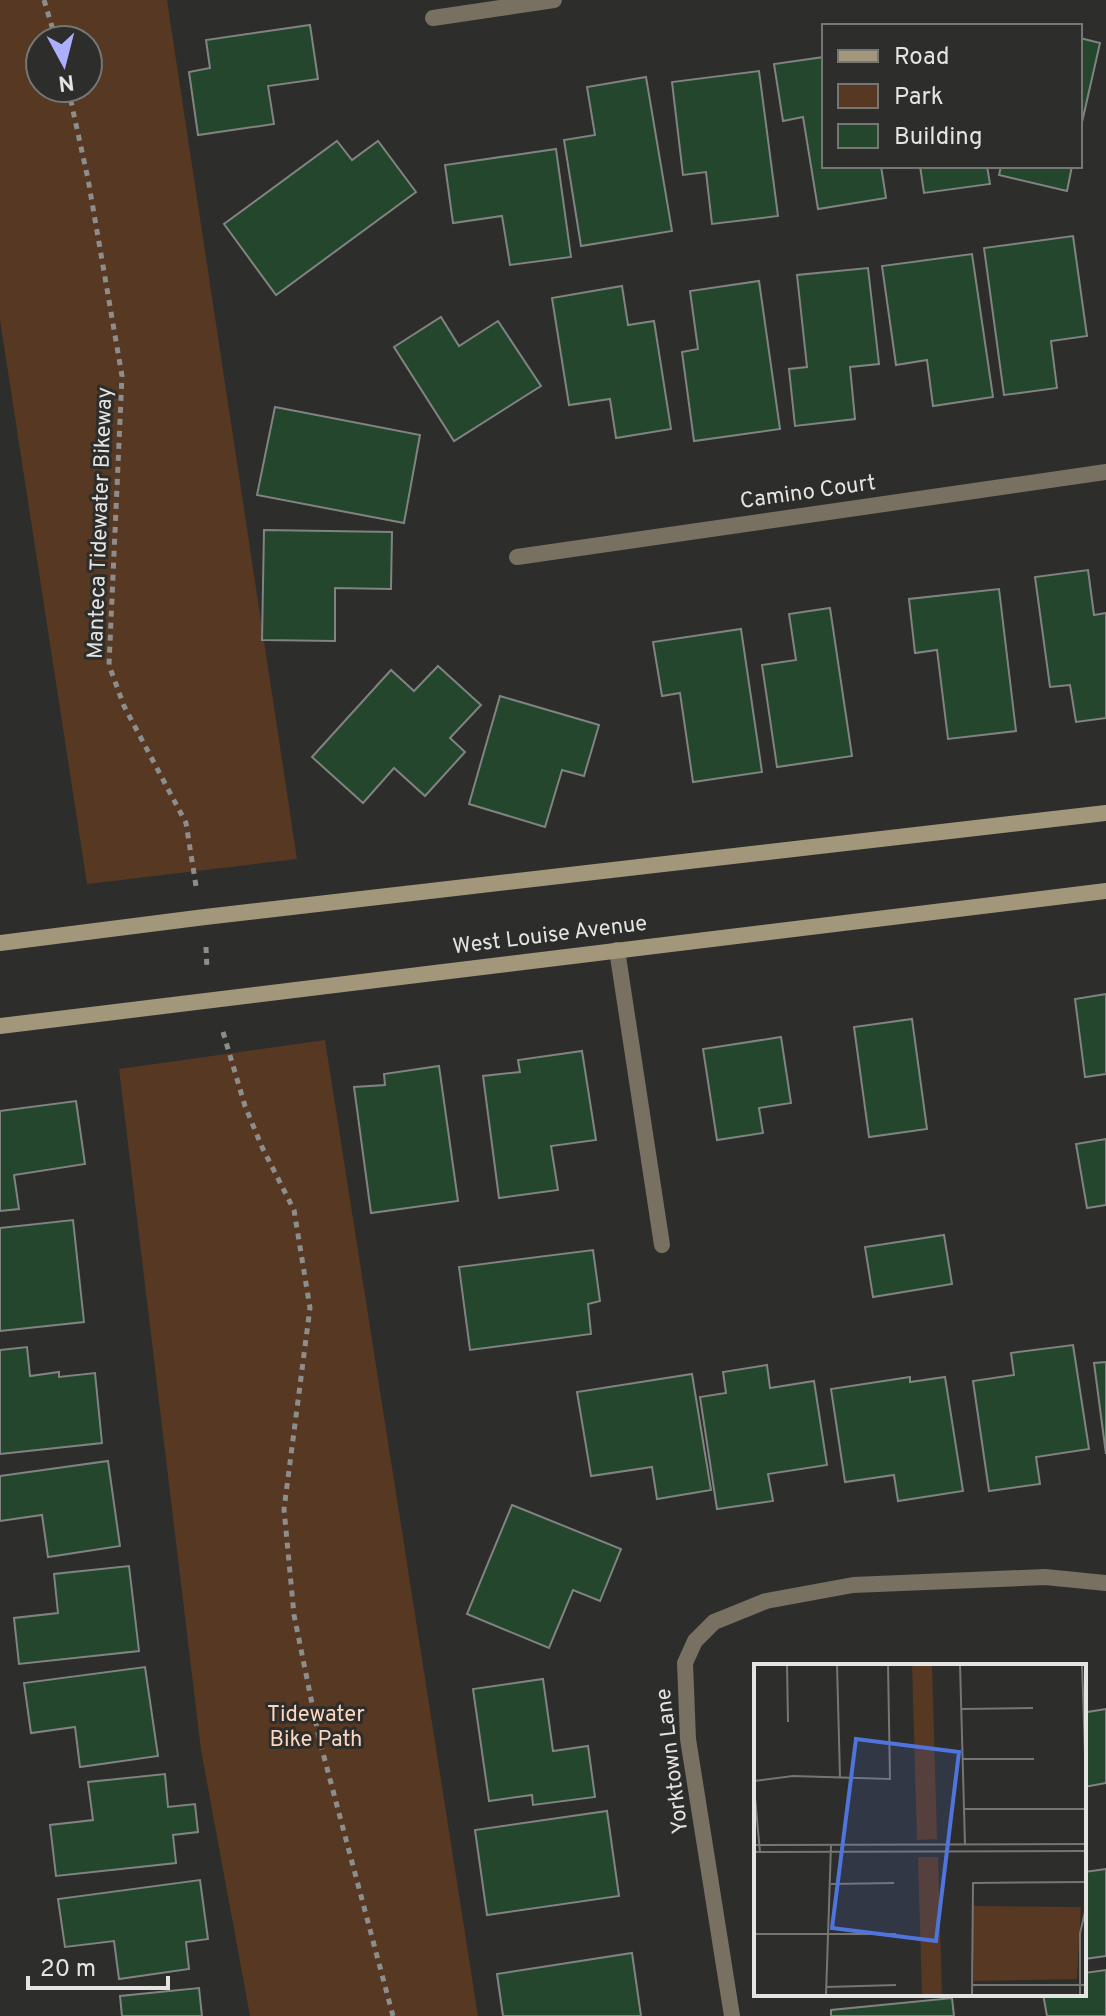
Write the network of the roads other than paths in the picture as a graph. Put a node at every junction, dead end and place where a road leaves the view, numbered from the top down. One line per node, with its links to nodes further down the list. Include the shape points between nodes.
1 (554, 0): 2 (street)
2 (433, 18)
3 (1106, 472): 4 (street, Camino Court)
4 (517, 557)
5 (1106, 813): 7 (main road)
6 (1106, 891): 8 (main road, West Louise Avenue)
7 (0, 943)
8 (617, 950): 9 (main road, West Louise Avenue); 10 (street)
9 (0, 1026)
10 (662, 1245)
11 (1106, 1583): 12 (street, Yorktown Lane, via 1045,1577 853,1585 766,1601 714,1622 695,1641 685,1663 688,1739)
12 (732, 2016)

